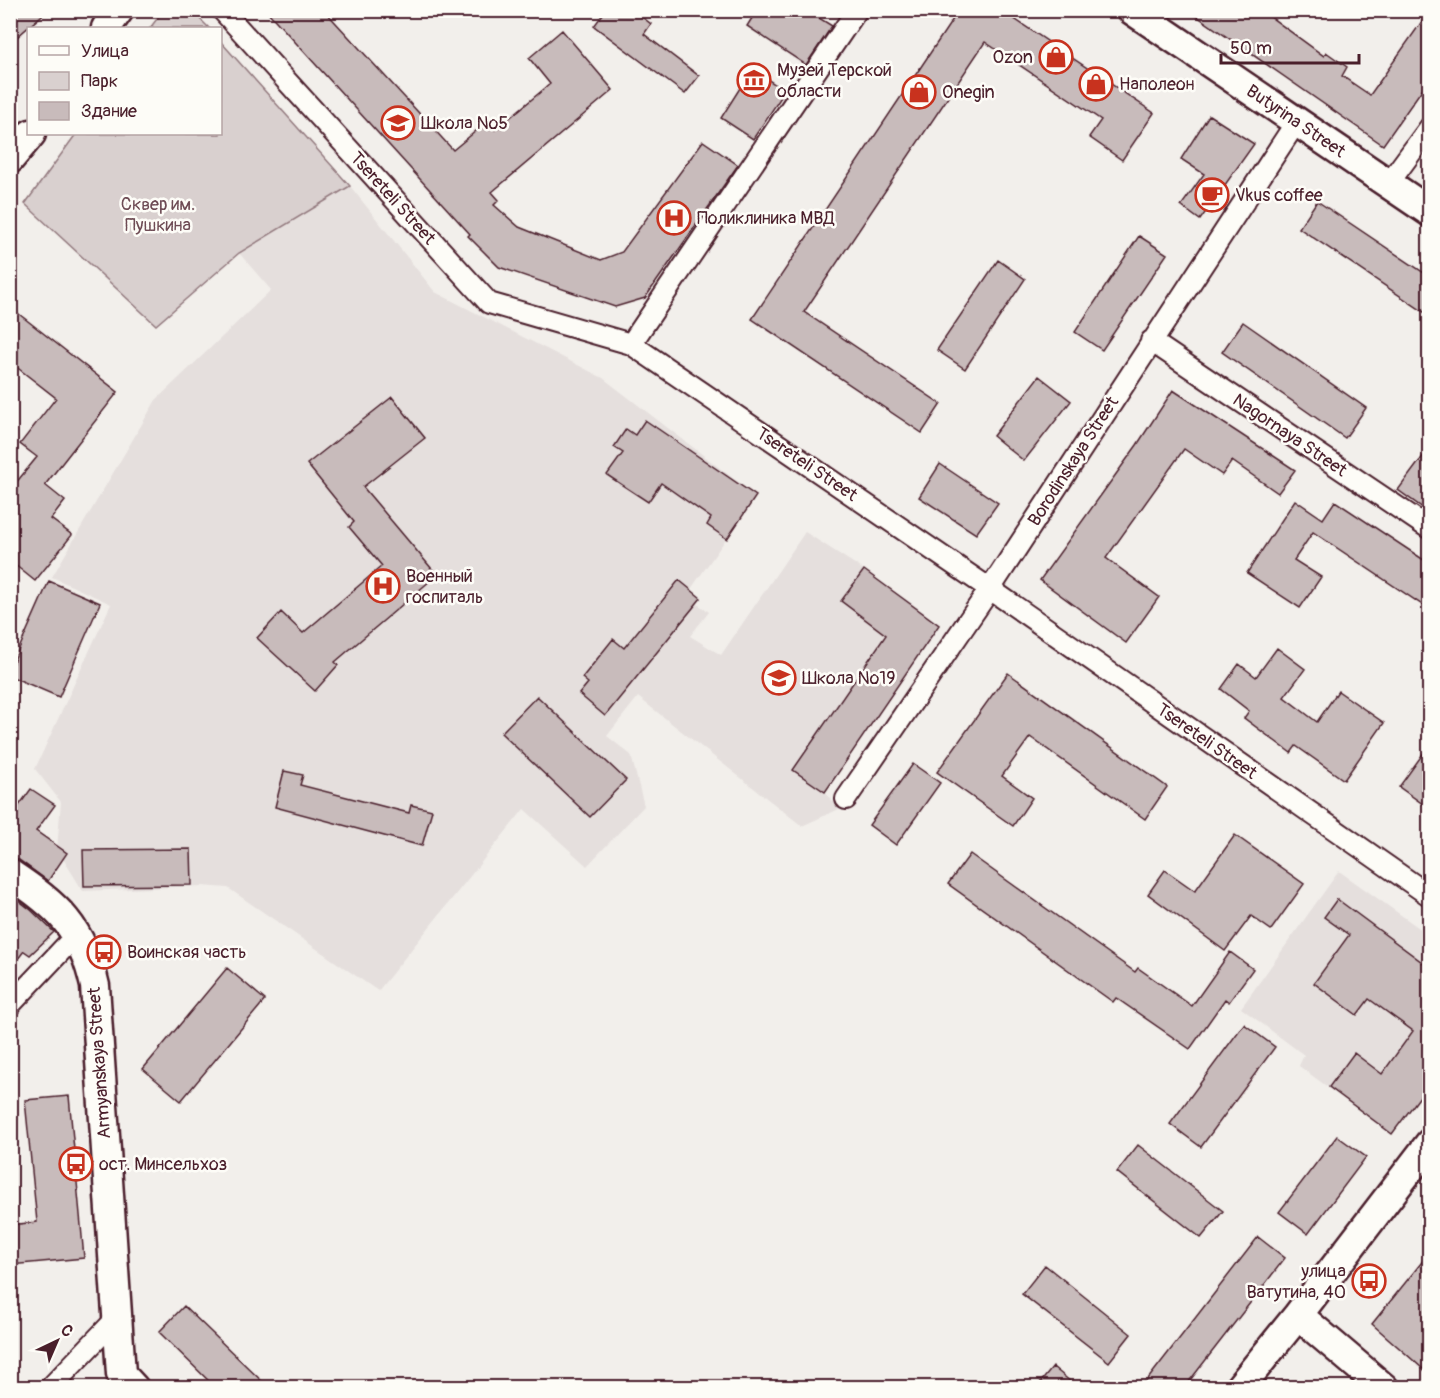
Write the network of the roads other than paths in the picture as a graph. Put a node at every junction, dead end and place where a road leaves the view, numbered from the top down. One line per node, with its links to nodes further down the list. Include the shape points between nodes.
1 (118, 10): 5 (main road)
2 (222, 10): 13 (street, Tsereteli Street, via 489,303)
3 (856, 10): 13 (street)
4 (1132, 10): 6 (main road, Butyrina Street)
5 (107, 27)
6 (1297, 121): 10 (main road, Butyrina Street); 12 (street, Borodinskaya Street)
7 (1430, 127): 10 (street)
8 (30, 135): 9 (main road)
9 (10, 159)
10 (1388, 184): 11 (main road, Butyrina Street)
11 (1430, 212)
12 (1151, 341): 14 (street, Nagornaya Street); 15 (street, Borodinskaya Street)
13 (631, 344): 15 (street, Tsereteli Street)
14 (1430, 529)
15 (990, 589): 16 (street, Borodinskaya Street); 18 (street, Tsereteli Street)
16 (846, 799)
17 (10, 874): 19 (main road, Armyanskaya Street, via 44,897)
18 (1430, 896)
19 (77, 934): 20 (street); 23 (main road, Armyanskaya Street, via 95,986)
20 (10, 1005)
21 (1430, 1143): 22 (main road)
22 (1298, 1315): 26 (main road); 27 (main road)
23 (117, 1318): 24 (street); 25 (main road, Armyanskaya Street, via 121,1374)
24 (50, 1388)
25 (134, 1388)
26 (1239, 1388)
27 (1384, 1388)

